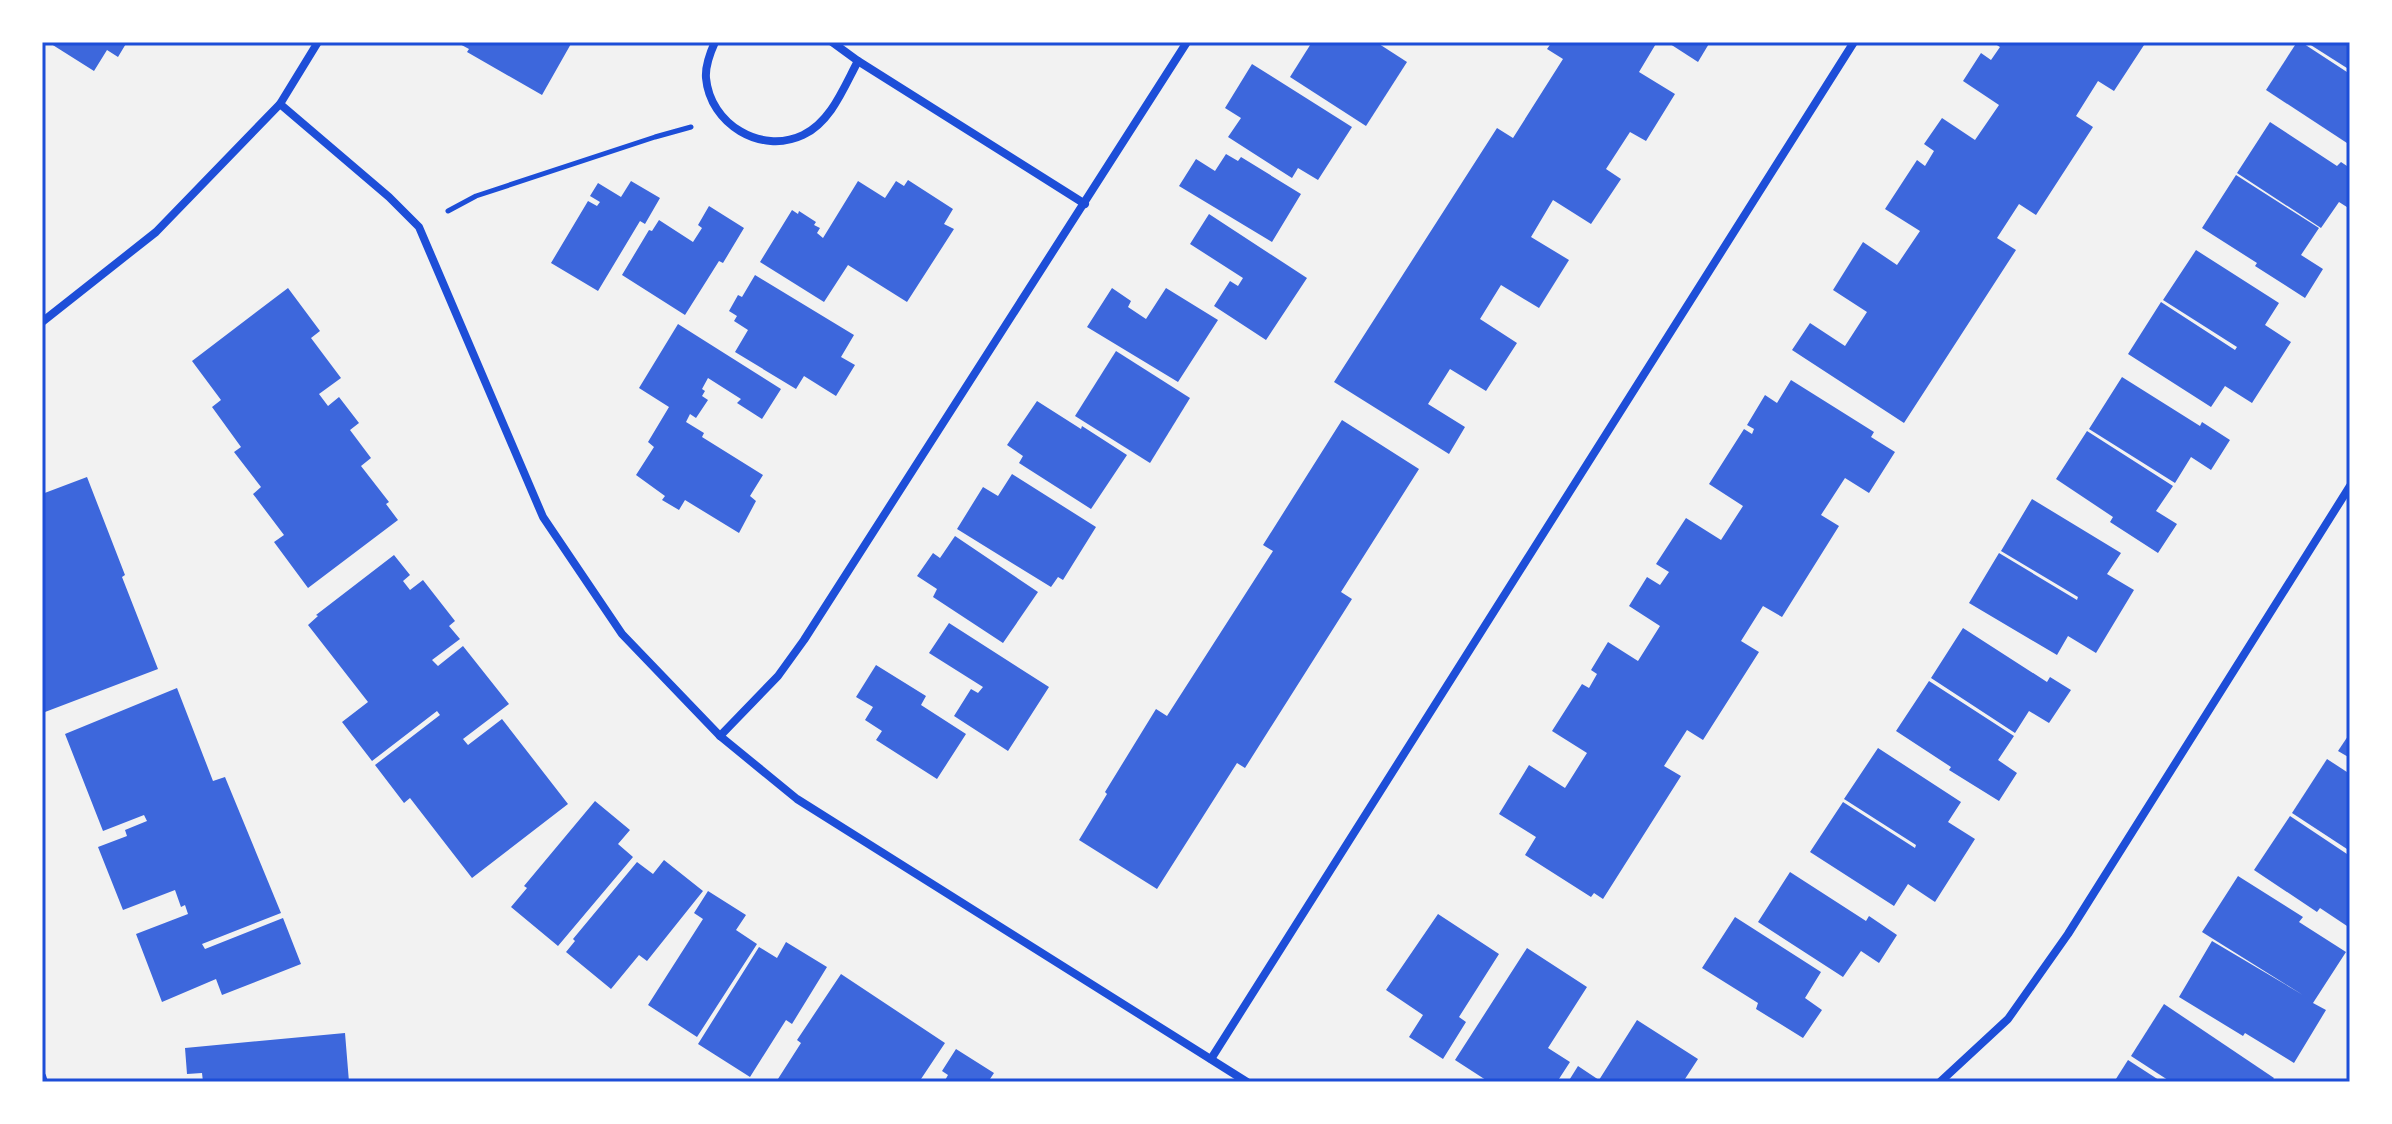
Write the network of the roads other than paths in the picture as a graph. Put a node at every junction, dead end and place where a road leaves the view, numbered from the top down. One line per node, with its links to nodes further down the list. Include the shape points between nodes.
1 (318, 42): 7 (street)
2 (715, 42): 6 (street, via 706,77 711,100 740,133 760,140 804,135 822,122)
3 (832, 42): 6 (street)
4 (1187, 42): 8 (street)
5 (1854, 42): 12 (street)
6 (858, 61): 8 (street)
7 (280, 104): 9 (street, via 156,232); 11 (street, via 419,227 543,517 622,634)
8 (1085, 204): 11 (street, via 804,640 778,676)
9 (42, 322)
10 (2350, 486): 16 (street, via 2068,934 2008,1019)
11 (720, 736): 12 (street, via 797,799)
12 (1211, 1059): 15 (street)
13 (42, 1076): 14 (street)
14 (44, 1082)
15 (1247, 1082)
16 (1940, 1082)

